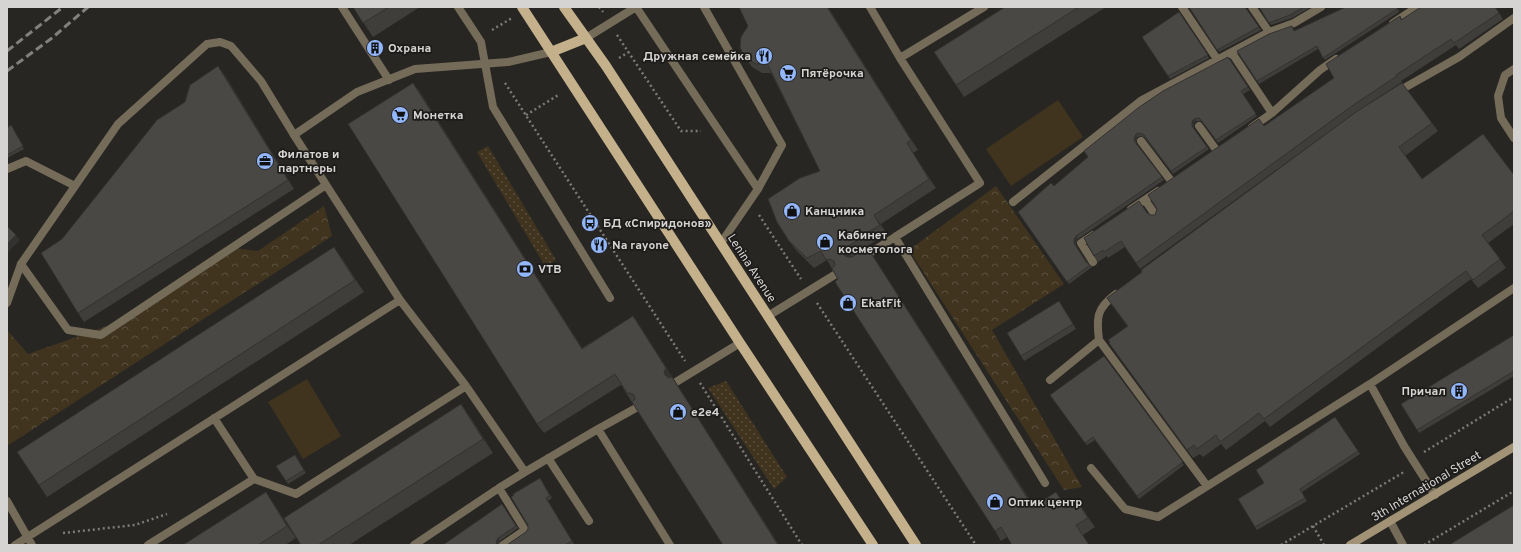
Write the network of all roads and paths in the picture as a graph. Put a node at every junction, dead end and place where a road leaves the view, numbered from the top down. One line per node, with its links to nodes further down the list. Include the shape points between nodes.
1 (342, 7): 28 (street)
2 (458, 7): 26 (street, via 481,42)
3 (522, 7): 21 (main road)
4 (564, 7): 20 (main road, Lenina Avenue)
5 (599, 7): 15 (path)
6 (636, 7): 15 (street); 41 (street)
7 (704, 7): 41 (street, via 782,145)
8 (870, 7): 24 (street)
9 (984, 7): 24 (street)
10 (1182, 7): 25 (street)
11 (1252, 7): 18 (street)
12 (1321, 7): 18 (street, via 1294,23)
13 (1413, 8): 17 (street)
14 (1514, 18): 29 (street, via 1459,57)
15 (610, 23): 20 (street); 32 (path, via 681,131)
16 (489, 24): 19 (path)
17 (1386, 27)
18 (1269, 32): 22 (street)
19 (492, 37)
20 (586, 38): 21 (main road); 49 (main road, Lenina Avenue)
21 (551, 52): 26 (street, via 508,62); 62 (main road)
22 (1232, 53): 25 (street); 30 (street)
23 (1346, 53): 30 (street, via 1320,70)
24 (900, 58): 48 (street, via 980,182)
25 (1217, 60): 44 (street, via 1142,100)
26 (488, 63): 28 (street, via 415,69); 57 (street, via 493,107); 63 (path)
27 (1514, 69): 35 (street, via 1505,75 1498,96 1501,118)
28 (389, 80): 34 (street, via 357,92)
29 (1390, 96)
30 (1272, 114): 33 (street)
31 (1199, 126): 37 (street)
32 (707, 130)
33 (1247, 130)
34 (294, 135): 39 (street); 40 (street, via 261,81 231,46 220,42 208,44 118,124)
35 (1514, 138)
36 (1141, 141): 42 (street, via 1176,180)
37 (1217, 151)
38 (7, 169): 40 (street, via 26,161)
39 (326, 185): 52 (street, via 100,335 68,330); 58 (street)
40 (75, 186): 52 (street)
41 (758, 189): 43 (street)
42 (1146, 200): 45 (street); 46 (street)
43 (750, 201): 49 (street); 56 (path)
44 (1013, 202)
45 (1126, 213)
46 (1156, 216)
47 (1100, 230): 51 (street, via 1081,243)
48 (895, 237): 50 (street); 78 (street)
49 (721, 243): 60 (main road, Lenina Avenue)
50 (856, 262)
51 (1093, 262)
52 (20, 264): 59 (street)
53 (836, 274): 56 (street)
54 (1514, 288): 66 (street)
55 (1123, 289): 61 (street, via 1104,303 1097,323)
56 (809, 290): 60 (street); 99 (path)
57 (610, 298)
58 (400, 300): 67 (street); 70 (street)
59 (7, 303)
60 (768, 316): 98 (main road, Lenina Avenue)
61 (1099, 340): 64 (street); 79 (street)
62 (740, 343): 63 (street); 97 (main road)
63 (693, 372): 65 (street); 96 (path)
64 (1050, 380)
65 (676, 382)
66 (1370, 384): 74 (street); 79 (street)
67 (466, 386): 76 (street); 77 (street, via 296,494)
68 (1514, 397): 74 (path, via 1425,451)
69 (636, 408): 71 (street)
70 (214, 418): 77 (street); 89 (street)
71 (598, 430): 73 (street); 95 (street)
72 (1514, 447): 82 (street, 3th International Street)
73 (548, 458): 76 (street); 85 (street)
74 (1416, 464): 82 (street); 87 (path)
75 (1091, 468): 79 (street, via 1125,510 1158,517)
76 (525, 472): 80 (street)
77 (254, 479): 92 (street)
78 (1045, 483)
79 (1207, 486)
80 (499, 488): 93 (street); 94 (street, via 525,530)
81 (1514, 491): 104 (path)
82 (1435, 495): 86 (street, 3th International Street)
83 (7, 501): 89 (street)
84 (170, 513): 88 (path, via 135,525)
85 (589, 521)
86 (1390, 521): 102 (street, 3th International Street); 103 (street)
87 (1313, 526): 100 (path); 101 (path)
88 (58, 534)
89 (27, 537): 90 (street); 91 (street)
90 (15, 545)
91 (32, 545)
92 (148, 545)
93 (414, 545)
94 (504, 545)
95 (670, 545)
96 (802, 545)
97 (873, 545)
98 (916, 545)
99 (976, 545)
100 (1281, 545)
101 (1324, 545)
102 (1351, 545)
103 (1404, 545)
104 (1424, 545)

